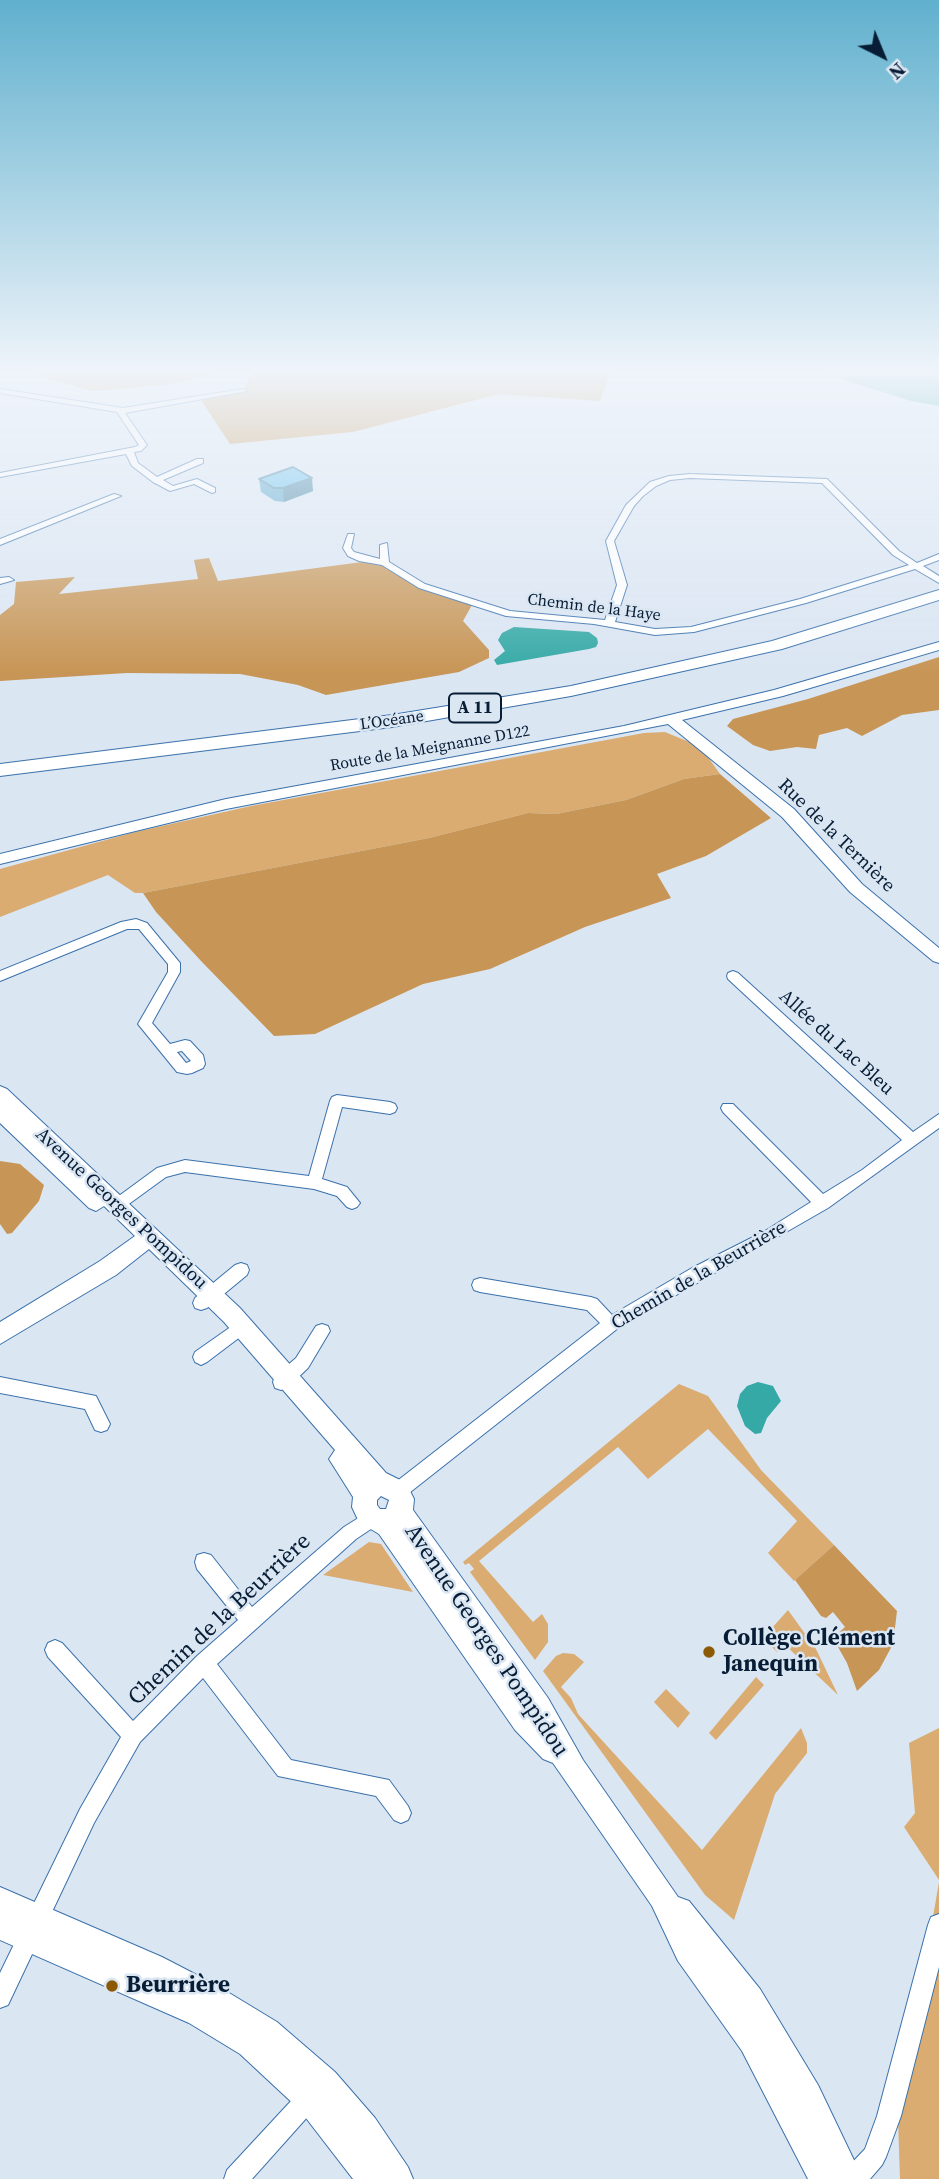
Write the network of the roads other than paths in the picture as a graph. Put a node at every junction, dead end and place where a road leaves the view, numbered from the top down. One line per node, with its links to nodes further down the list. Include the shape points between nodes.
1 (20, 472): 5 (street)
2 (145, 472): 6 (street)
3 (176, 472): 6 (street)
4 (179, 472): 7 (street)
5 (2, 475)
6 (156, 480): 7 (street, via 173,489)
7 (194, 481): 8 (street)
8 (212, 490)
9 (117, 496): 11 (street)
10 (351, 536): 14 (street, Chemin de la Haye, via 347,548 351,554)
11 (0, 542)
12 (384, 545): 14 (street)
13 (939, 557): 15 (street, Chemin de la Haye)
14 (385, 563): 18 (street, Chemin de la Haye, via 422,586 509,614)
15 (916, 566): 16 (street); 18 (street, Chemin de la Haye, via 691,630 655,632); 18 (street, via 872,531 824,481 669,478 640,494 610,541 622,585)
16 (938, 584): 21 (highway, L’Océane / A 11, via 755,650 558,694 357,726)
17 (939, 603): 22 (highway, L’Océane / A 11, via 750,659 533,706 362,733)
18 (609, 624)
19 (939, 646): 20 (street, Route de la Meignanne D122, via 803,687)
20 (671, 719): 23 (street, Route de la Meignanne D122, via 226,804); 24 (street, Rue de la Ternière, via 788,813 856,888)
21 (0, 770)
22 (0, 778)
23 (2, 858)
24 (939, 957)
25 (0, 976): 27 (street, via 125,925 143,926 174,963 174,972 145,1024)
26 (733, 976): 33 (street, Allée du Lac Bleu)
27 (167, 1050)
28 (0, 1094): 37 (street, Avenue Georges Pompidou)
29 (390, 1108): 34 (street, via 337,1101)
30 (728, 1108): 36 (street)
31 (0, 1112): 38 (street, Avenue Georges Pompidou, via 53,1164)
32 (939, 1120): 33 (street, Chemin de la Beurrière)
33 (912, 1140): 36 (street, Chemin de la Beurrière)
34 (314, 1184): 35 (street, via 342,1191); 37 (street, via 185,1166 162,1172)
35 (352, 1203)
36 (822, 1204): 42 (street, Chemin de la Beurrière)
37 (117, 1205): 38 (street, Avenue Georges Pompidou)
38 (146, 1239): 41 (street, Avenue Georges Pompidou); 45 (street, via 108,1268)
39 (241, 1270): 41 (street)
40 (480, 1285): 42 (street, via 591,1304)
41 (207, 1299): 43 (street, Avenue Georges Pompidou)
42 (611, 1324): 50 (street, Chemin de la Beurrière)
43 (237, 1330): 46 (street); 47 (street, Avenue Georges Pompidou)
44 (322, 1331): 47 (street, via 302,1363)
45 (0, 1334)
46 (201, 1357)
47 (283, 1381): 50 (street, Avenue Georges Pompidou)
48 (0, 1385): 49 (street, via 90,1402)
49 (101, 1424)
50 (383, 1504): 52 (street, Chemin de la Beurrière); 57 (street, Avenue Georges Pompidou, via 525,1720 573,1770)
51 (204, 1562): 52 (street)
52 (251, 1621): 54 (street, Chemin de la Beurrière)
53 (55, 1650): 55 (street)
54 (204, 1663): 55 (street, Chemin de la Beurrière); 56 (street, via 285,1769 383,1787)
55 (133, 1735): 61 (street, Chemin de la Beurrière, via 86,1816)
56 (401, 1812)
57 (662, 1896): 67 (street, Avenue Georges Pompidou, via 689,1950 753,2039); 68 (street, Avenue Georges Pompidou, via 749,2000 807,2096)
58 (0, 1902): 61 (street)
59 (0, 1924): 61 (street)
60 (939, 1925): 69 (street, via 890,2116 874,2157)
61 (32, 1927): 62 (street, Chemin de la Beurrière); 63 (street, via 65,1951 229,2028); 63 (street, via 205,1996 266,2032)
62 (0, 1997)
63 (317, 2090): 64 (street); 65 (street); 66 (street, via 363,2130)
64 (236, 2179)
65 (372, 2179)
66 (396, 2179)
67 (826, 2179)
68 (846, 2179)
69 (854, 2179)

